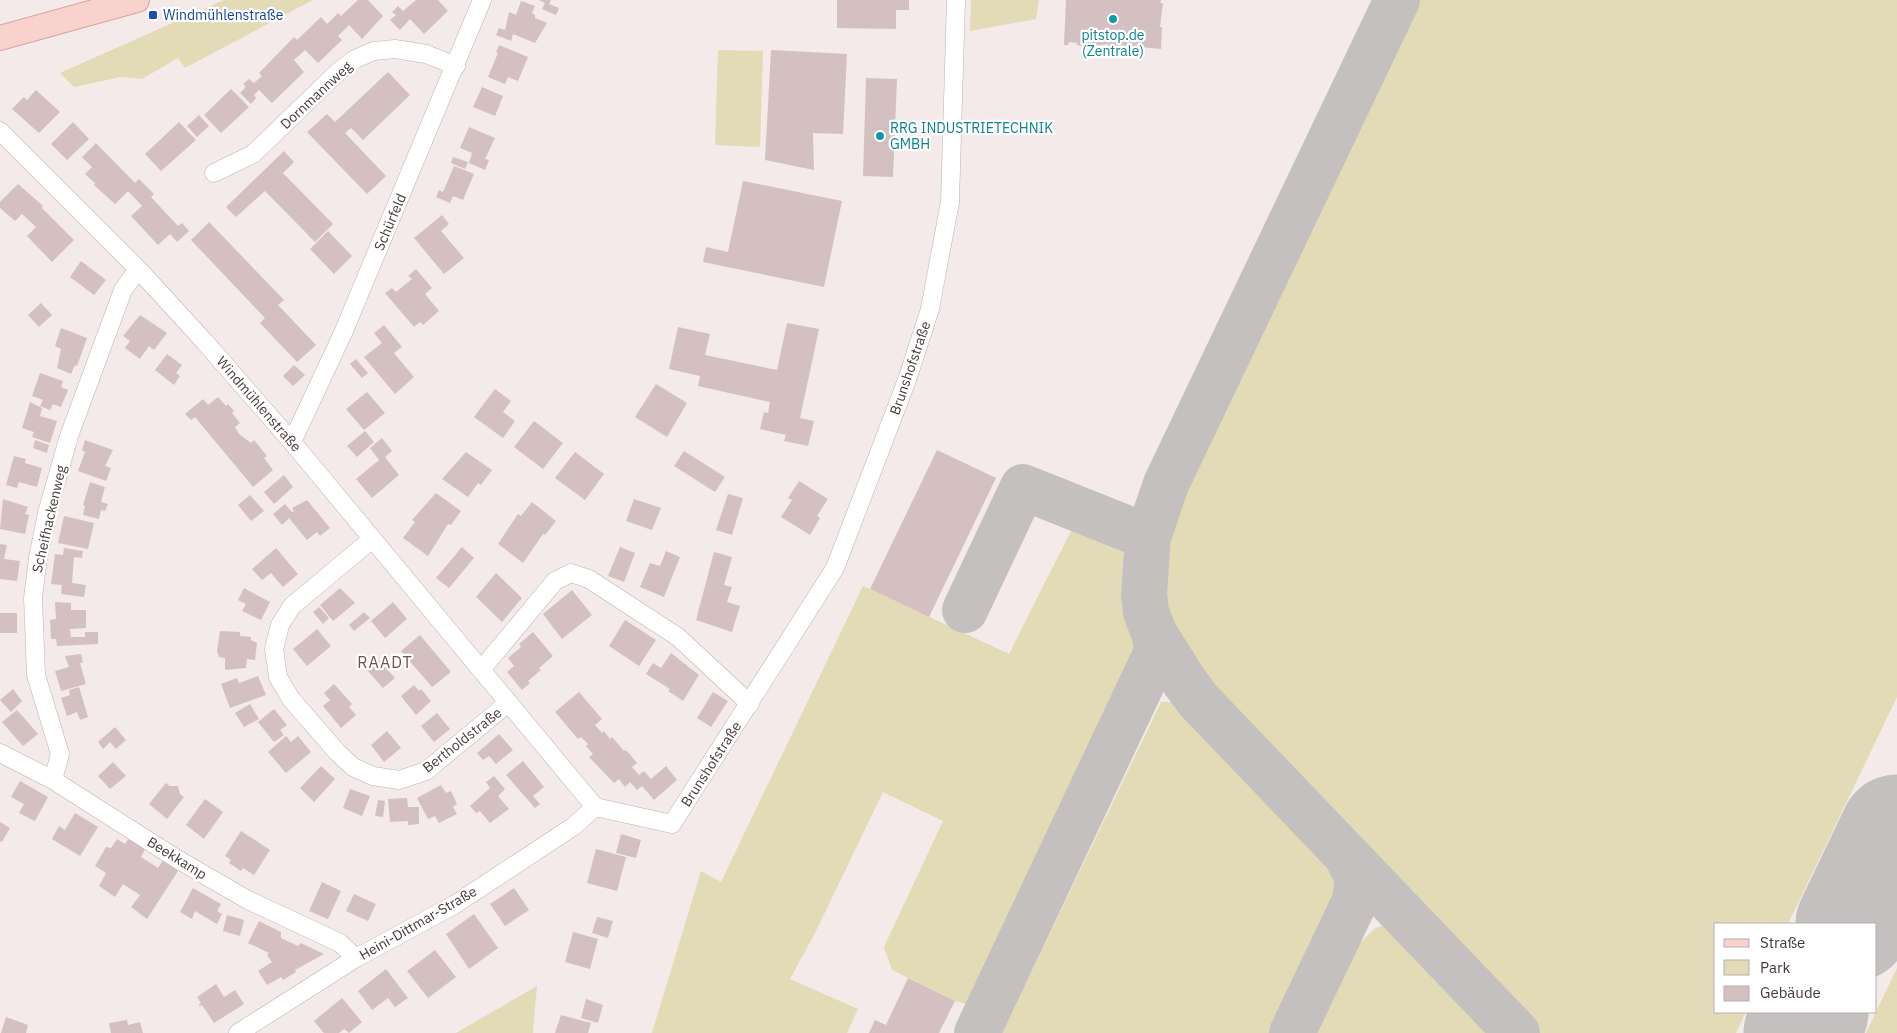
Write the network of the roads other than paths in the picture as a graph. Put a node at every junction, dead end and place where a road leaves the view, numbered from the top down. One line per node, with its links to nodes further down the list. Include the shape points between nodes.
1 (137, 0): 4 (main road)
2 (482, 0): 5 (street, Schürfeld)
3 (956, 0): 13 (street, Brunshofstraße, via 950,202 930,309 907,380 835,568)
4 (0, 38)
5 (456, 66): 7 (street, Dornmannweg, via 426,54 396,49 374,51 355,59 253,154); 9 (street, Schürfeld, via 343,333)
6 (0, 131): 8 (street, Windmühlenstraße)
7 (214, 173)
8 (138, 269): 9 (street, Windmühlenstraße); 15 (street, Scheifhackenweg, via 123,290 69,436 38,558 33,598 36,675 60,754)
9 (292, 442): 10 (street, Windmühlenstraße)
10 (371, 540): 11 (street, Windmühlenstraße); 12 (street, Bertholdstraße, via 292,606 280,625 274,649 278,677 291,699 353,766 374,776 399,780 426,771)
11 (482, 670): 12 (street, Windmühlenstraße); 13 (street, via 555,582 571,574 589,579 678,637)
12 (508, 703): 16 (street, Windmühlenstraße)
13 (750, 704): 16 (street, Brunshofstraße, via 672,824)
14 (0, 753): 15 (street, Beekkamp)
15 (53, 780): 17 (street, Beekkamp, via 176,859 248,900 340,943)
16 (594, 807): 17 (street, Heini-Dittmar-Straße, via 574,826 454,905)
17 (356, 958): 18 (street, Heini-Dittmar-Straße)
18 (238, 1033)

